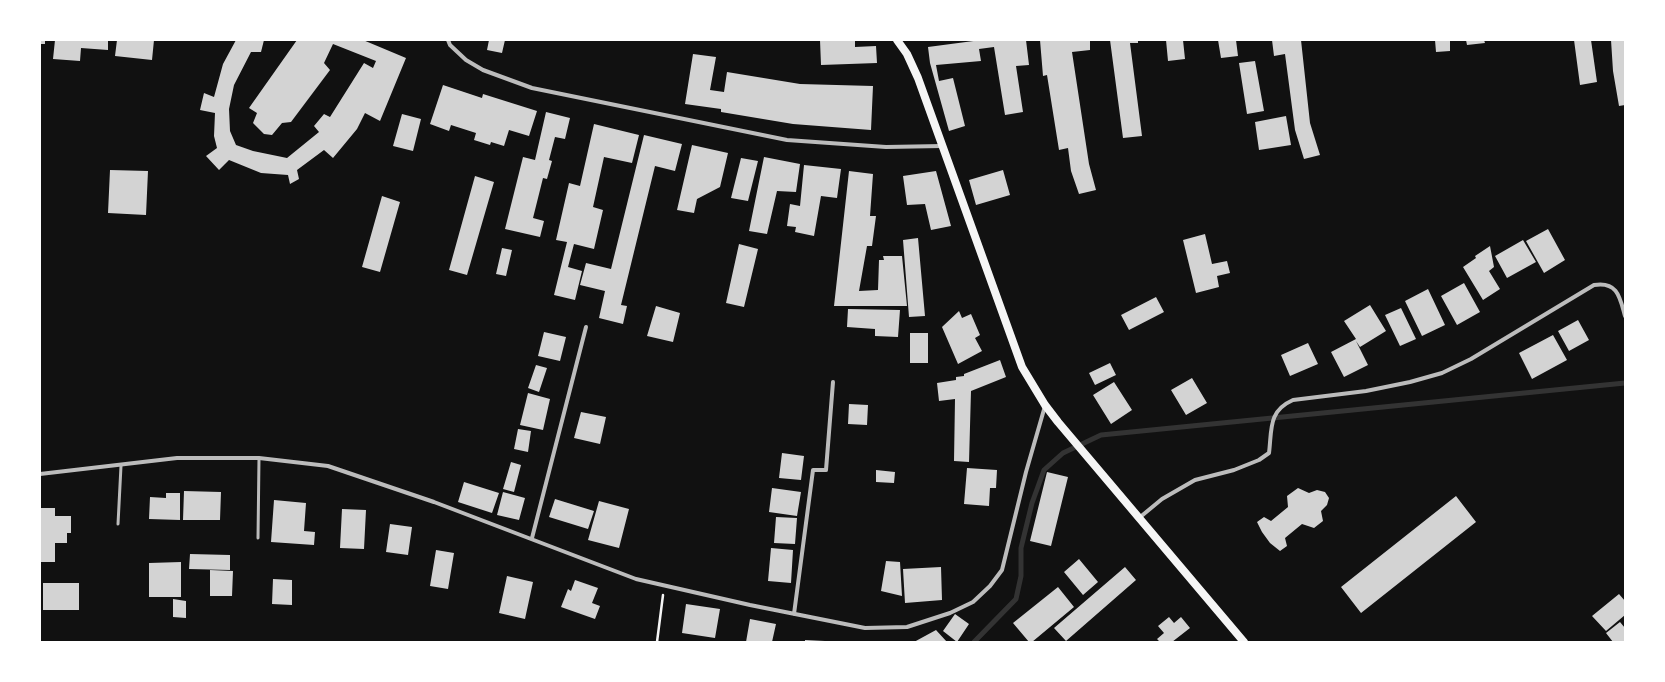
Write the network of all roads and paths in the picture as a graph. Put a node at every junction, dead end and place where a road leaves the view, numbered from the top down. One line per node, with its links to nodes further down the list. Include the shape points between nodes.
1 (448, 40): 3 (street, via 466,60 483,70 532,88 671,118 787,140 869,146)
2 (897, 40): 3 (main road, via 918,78)
3 (942, 146): 7 (main road, via 1022,367)
4 (1625, 316): 11 (street, via 1614,288 1604,284 1594,285 1471,359 1442,373 1366,391 1293,400 1275,412 1270,430 1269,452 1259,460 1234,470 1195,480 1162,499)
5 (586, 327): 14 (street)
6 (833, 382): 16 (street, via 826,470 813,470)
7 (1045, 405): 11 (main road); 16 (street, via 1002,570 973,602 950,613 907,627 865,628)
8 (259, 458): 9 (street, via 177,458); 13 (lane); 14 (street, via 328,466)
9 (121, 466): 10 (street); 12 (lane)
10 (40, 474)
11 (1139, 518): 18 (main road)
12 (118, 524)
13 (258, 538)
14 (532, 538): 15 (street, via 636,579)
15 (665, 586): 16 (street); 17 (path)
16 (794, 614)
17 (657, 642)
18 (1244, 642)

